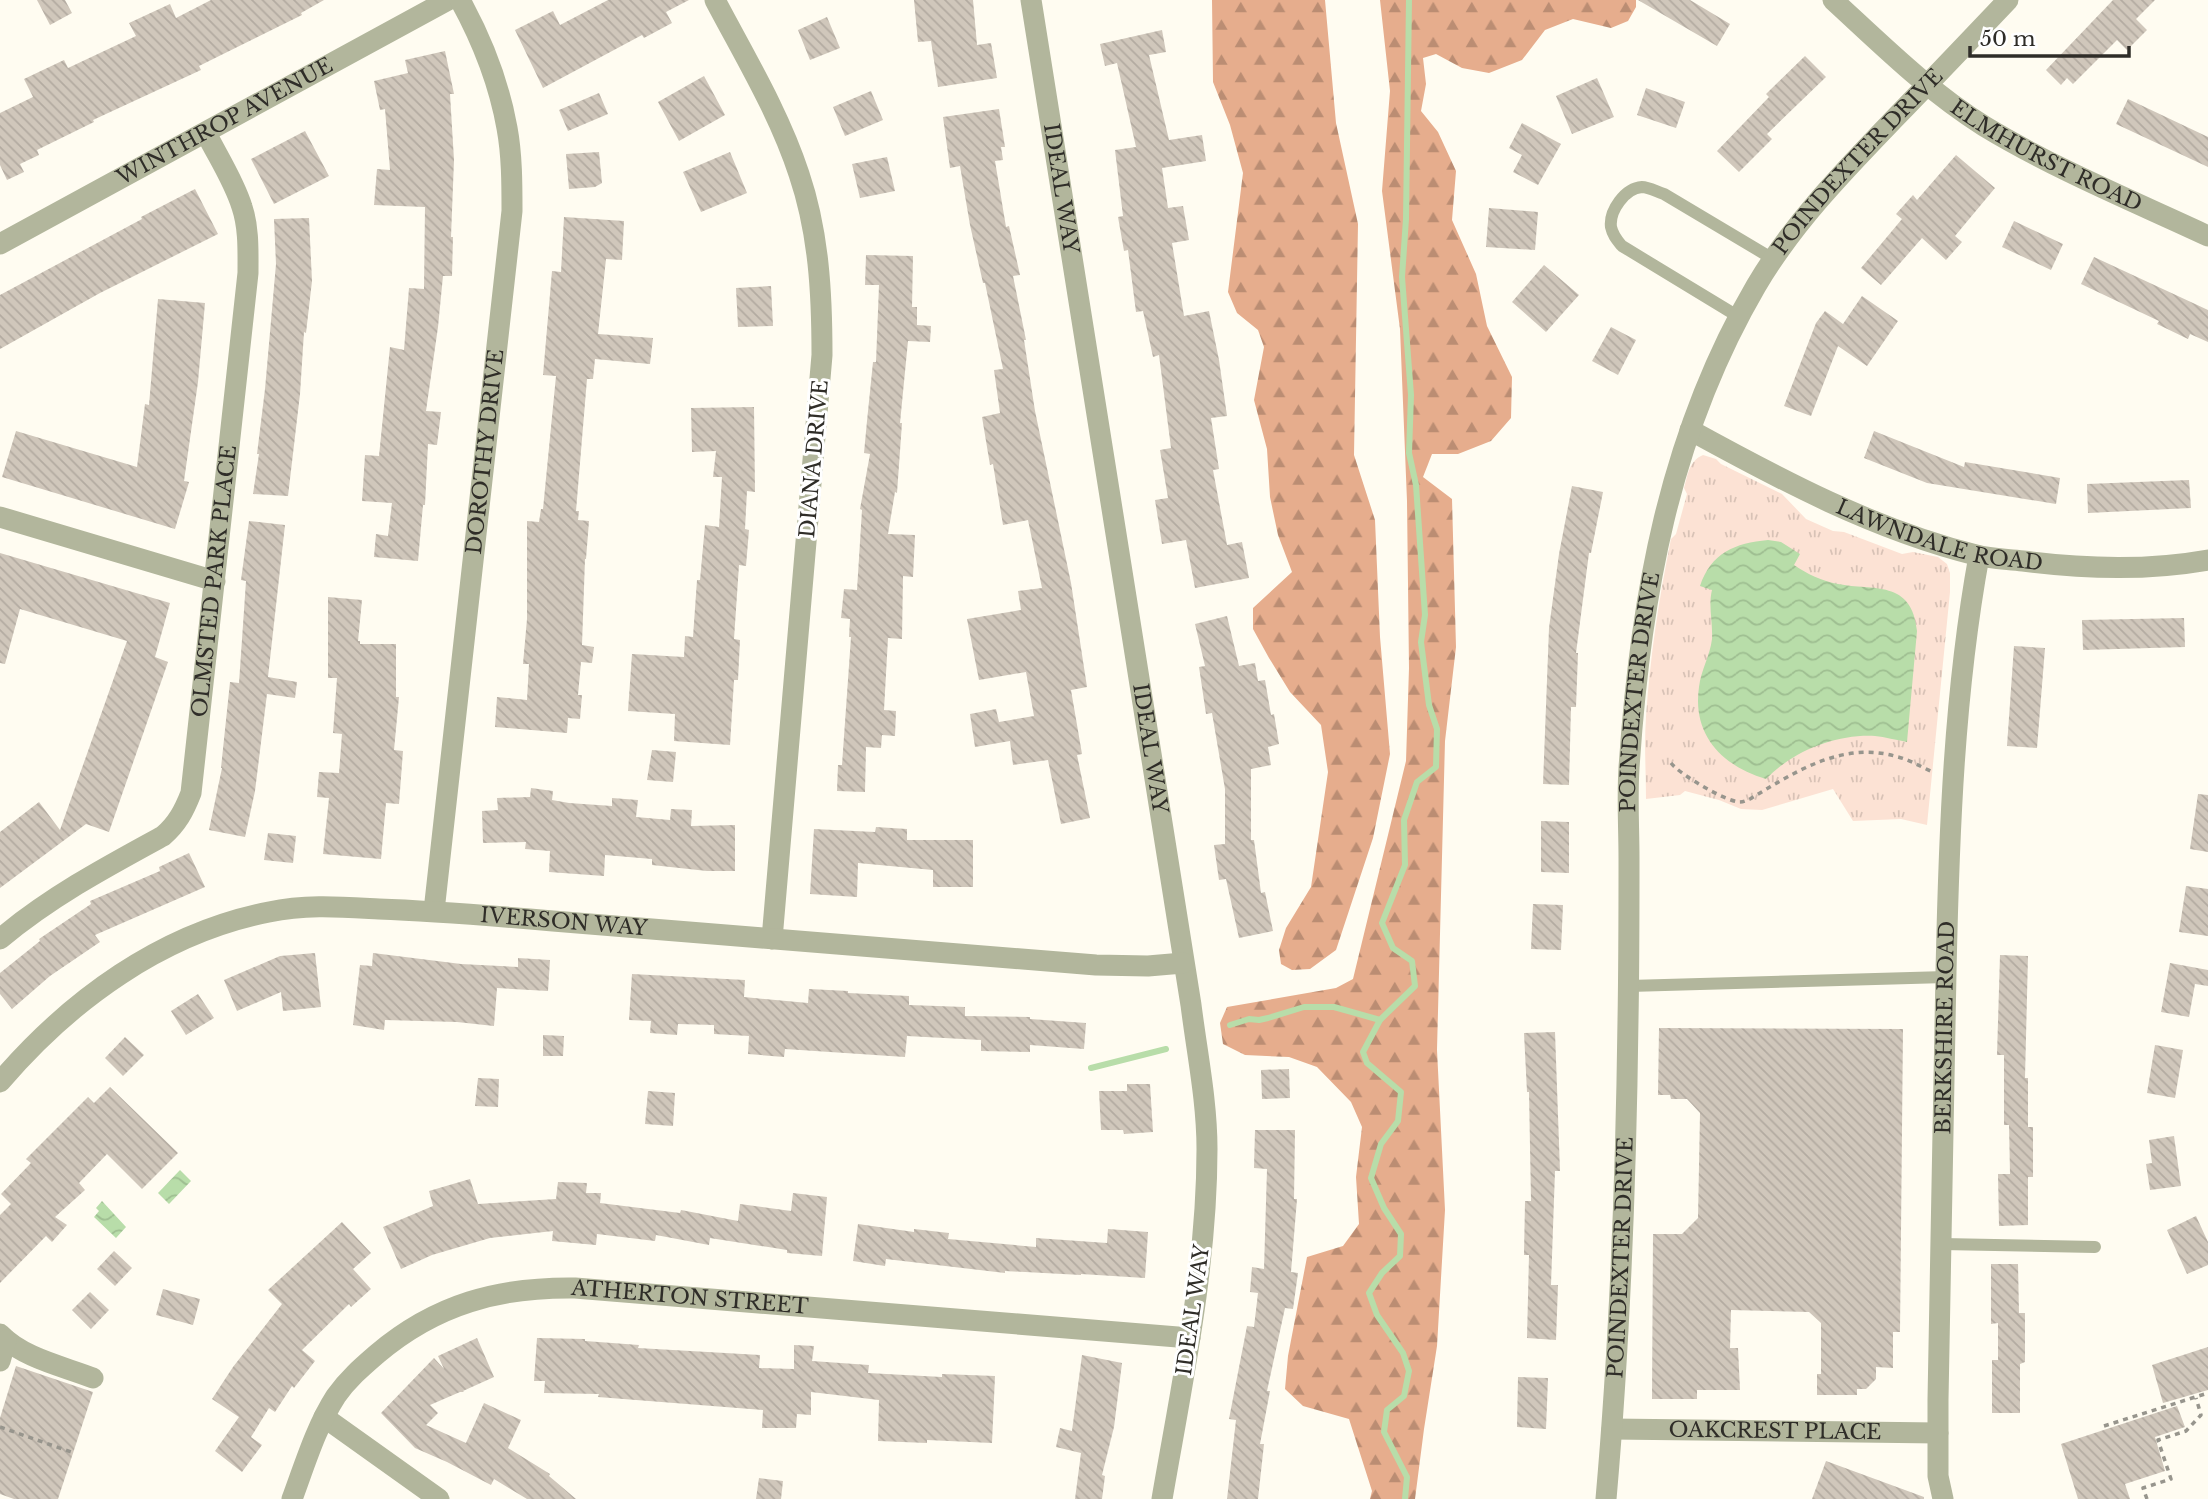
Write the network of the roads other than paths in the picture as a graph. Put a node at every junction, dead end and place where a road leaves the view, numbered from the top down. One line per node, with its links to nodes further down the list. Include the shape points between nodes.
1 (447, 0): 8 (street, WINTHROP AVENUE)
2 (460, 0): 18 (street, DOROTHY DRIVE, via 498,88 508,129 512,211)
3 (715, 0): 20 (street, DIANA DRIVE, via 778,121 799,174 816,244 822,299 821,369)
4 (1031, 0): 21 (street, IDEAL WAY)
5 (1833, 0): 7 (street, ELMHURST ROAD)
6 (2008, 0): 7 (street, POINDEXTER DRIVE)
7 (1927, 85): 9 (street, ELMHURST ROAD, via 2034,154); 11 (street, POINDEXTER DRIVE, via 1842,172)
8 (206, 133): 10 (street, WINTHROP AVENUE); 17 (street, OLMSTED PARK PLACE, via 242,208 248,273)
9 (2208, 236)
10 (0, 244)
11 (1773, 259): 12 (street, POINDEXTER DRIVE); 12 (lane, via 1664,194 1644,187 1625,194 1613,211 1613,236 1622,246)
12 (1739, 317): 13 (street, POINDEXTER DRIVE)
13 (1690, 430): 15 (street, LAWNDALE ROAD, via 1878,523); 23 (street, POINDEXTER DRIVE, via 1666,505 1641,639 1629,772)
14 (0, 517): 17 (street)
15 (1979, 556): 16 (street, LAWNDALE ROAD, via 2095,568); 22 (street, BERKSHIRE ROAD, via 1956,736)
16 (2208, 560)
17 (215, 581): 19 (street, OLMSTED PARK PLACE, via 191,793 184,813 163,836 85,877)
18 (434, 911): 20 (street, IVERSON WAY); 24 (street, IVERSON WAY, via 312,906 214,927 177,942 97,990 52,1026)
19 (0, 939)
20 (772, 939): 21 (street, IVERSON WAY, via 1096,965)
21 (1183, 963): 27 (street, IDEAL WAY, via 1207,1147 1206,1217)
22 (1946, 977): 23 (lane); 25 (street, BERKSHIRE ROAD)
23 (1629, 986): 31 (street, POINDEXTER DRIVE)
24 (0, 1082)
25 (1942, 1244): 26 (lane); 32 (street, BERKSHIRE ROAD)
26 (2095, 1247)
27 (1190, 1338): 30 (street, ATHERTON STREET, via 575,1288 525,1289 484,1296 444,1310 410,1329 357,1371); 35 (street, IDEAL WAY)
28 (2, 1345): 29 (street)
29 (93, 1378)
30 (324, 1417): 33 (street, ATHERTON STREET); 34 (street)
31 (1612, 1429): 32 (street, OAKCREST PLACE); 36 (street, POINDEXTER DRIVE)
32 (1938, 1433): 37 (street, BERKSHIRE ROAD)
33 (292, 1499)
34 (439, 1499)
35 (1162, 1499)
36 (1606, 1499)
37 (1942, 1499)

